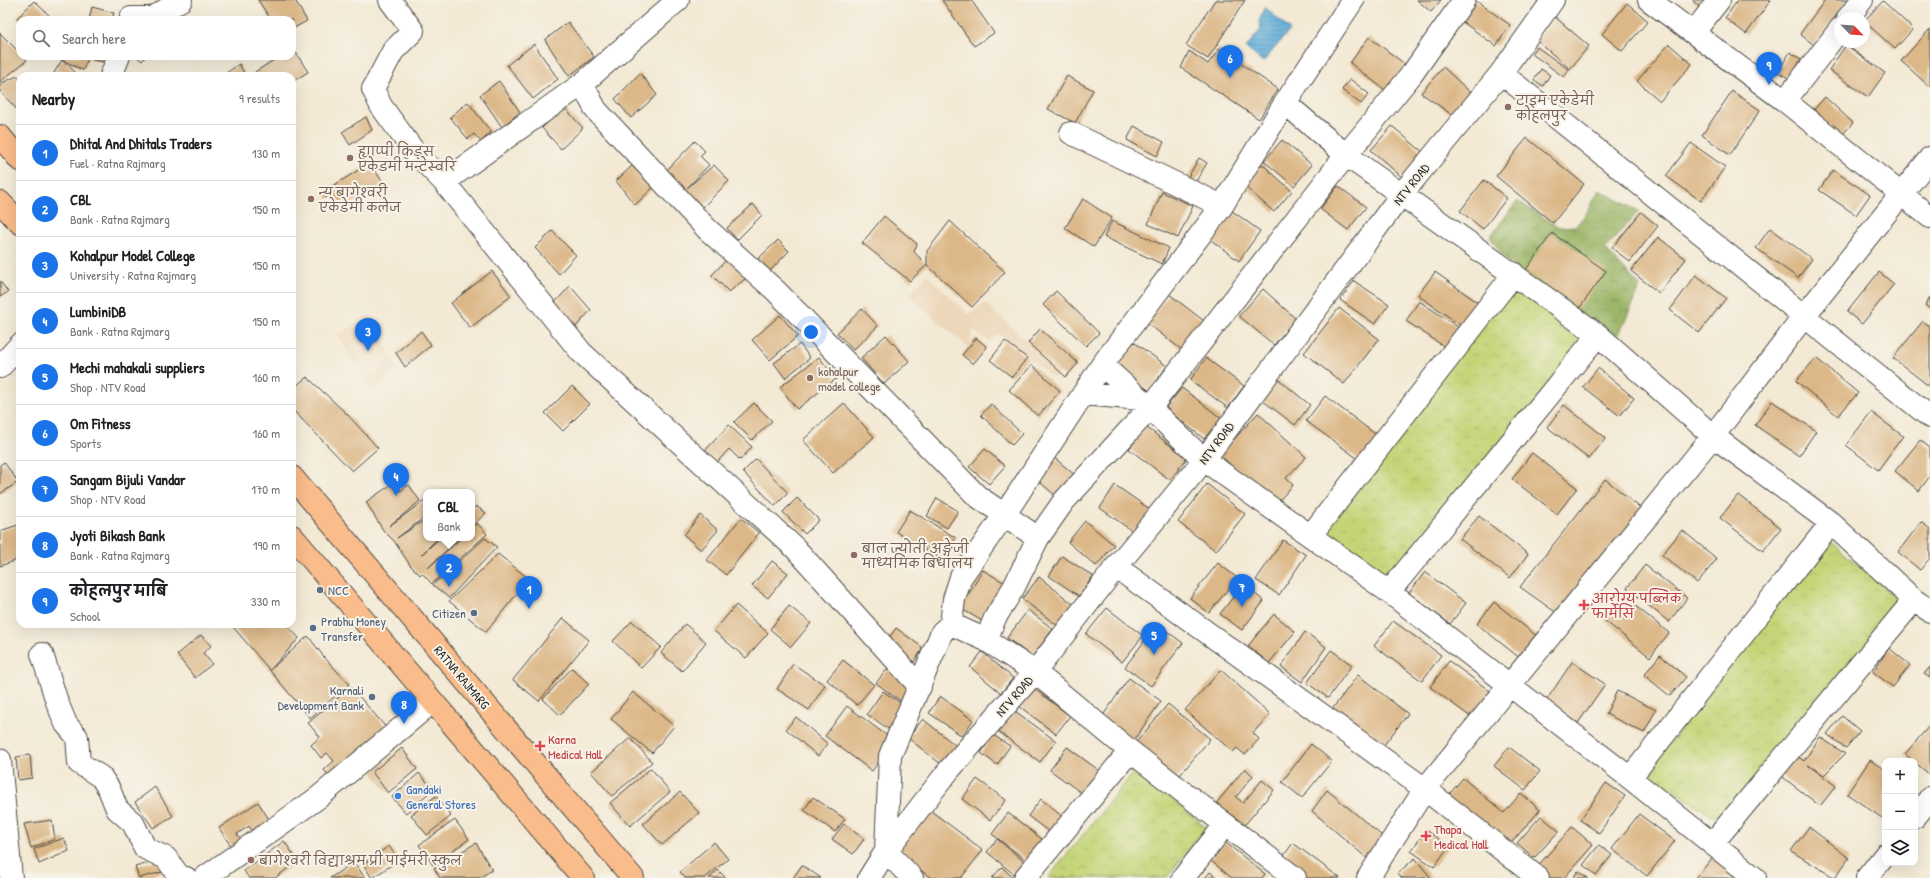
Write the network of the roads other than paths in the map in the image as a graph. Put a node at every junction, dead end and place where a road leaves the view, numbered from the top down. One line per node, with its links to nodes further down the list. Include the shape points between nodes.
1 (181, 0): 13 (street)
2 (390, 0): 27 (street, via 414,31 393,51 373,89 381,106 413,150)
3 (678, 0): 19 (street)
4 (1353, 0): 21 (street)
5 (1464, 0): 24 (street, via 1412,74)
6 (1553, 0): 18 (street, NTV ROAD)
7 (1649, 0): 14 (street)
8 (1719, 0): 14 (street)
9 (1862, 0): 10 (street)
10 (1853, 12)
11 (131, 13): 12 (street)
12 (145, 16)
13 (157, 16)
14 (1694, 32): 20 (street)
15 (1834, 37): 20 (street)
16 (117, 60): 17 (street)
17 (113, 72)
18 (1501, 73): 29 (street, NTV ROAD); 35 (street)
19 (582, 84): 27 (street); 46 (street, via 596,110 707,229 776,291 977,496)
20 (1785, 101): 28 (street)
21 (1285, 103): 24 (street); 31 (street)
22 (1072, 133): 31 (street)
23 (0, 136): 25 (highway)
24 (1346, 154): 29 (street); 41 (street)
25 (16, 155)
26 (1930, 158): 28 (street)
27 (444, 182): 59 (street, via 582,352 795,548)
28 (1901, 194): 32 (street); 35 (street)
29 (1401, 195): 34 (street); 44 (street, NTV ROAD)
30 (0, 202): 33 (highway)
31 (1222, 206): 38 (street)
32 (1930, 216)
33 (16, 219)
34 (1513, 273): 36 (street); 48 (street)
35 (1805, 315): 42 (street); 43 (street)
36 (1598, 335): 43 (street); 52 (street)
37 (16, 349): 39 (street)
38 (1102, 365): 40 (street); 41 (street)
39 (0, 367)
40 (1083, 394): 41 (street); 46 (street)
41 (1145, 404): 44 (street); 49 (street, via 1064,501)
42 (1930, 417)
43 (1713, 436): 47 (street); 58 (street)
44 (1204, 460): 48 (street); 51 (street, NTV ROAD)
45 (296, 482): 75 (highway, RATNA RAJMARG)
46 (1005, 514): 49 (street); 54 (street, via 961,577 954,599)
47 (1831, 523): 53 (street); 63 (street)
48 (1311, 535): 52 (street)
49 (1038, 538): 55 (street)
50 (296, 541): 60 (highway)
51 (1116, 567): 57 (street, NTV ROAD); 64 (street)
52 (1389, 592): 58 (street)
53 (1922, 605): 68 (street)
54 (951, 624): 55 (street); 59 (street, via 942,632)
55 (986, 640): 57 (street)
56 (42, 654): 72 (street, via 66,724 77,738 79,763 101,777 117,809 133,823 145,848 166,858 179,876)
57 (1035, 672): 61 (street); 69 (street, NTV ROAD, via 949,770)
58 (1509, 686): 63 (street); 64 (street)
59 (920, 687): 69 (street, via 890,756)
60 (432, 702): 73 (street, via 319,797); 74 (highway)
61 (1130, 751): 67 (street); 78 (street)
62 (0, 760): 71 (street)
63 (1630, 778): 68 (street)
64 (1425, 789): 81 (street); 82 (street)
65 (1930, 798): 66 (street)
66 (1918, 813)
67 (1225, 825): 79 (street); 80 (street)
68 (1712, 844): 83 (street)
69 (886, 851): 76 (street, NTV ROAD); 77 (street)
70 (1882, 859): 84 (street)
71 (11, 878)
72 (186, 878)
73 (204, 878)
74 (583, 878)
75 (633, 878)
76 (869, 878)
77 (912, 878)
78 (1024, 878)
79 (1183, 878)
80 (1295, 878)
81 (1368, 878)
82 (1538, 878)
83 (1755, 878)
84 (1867, 878)

